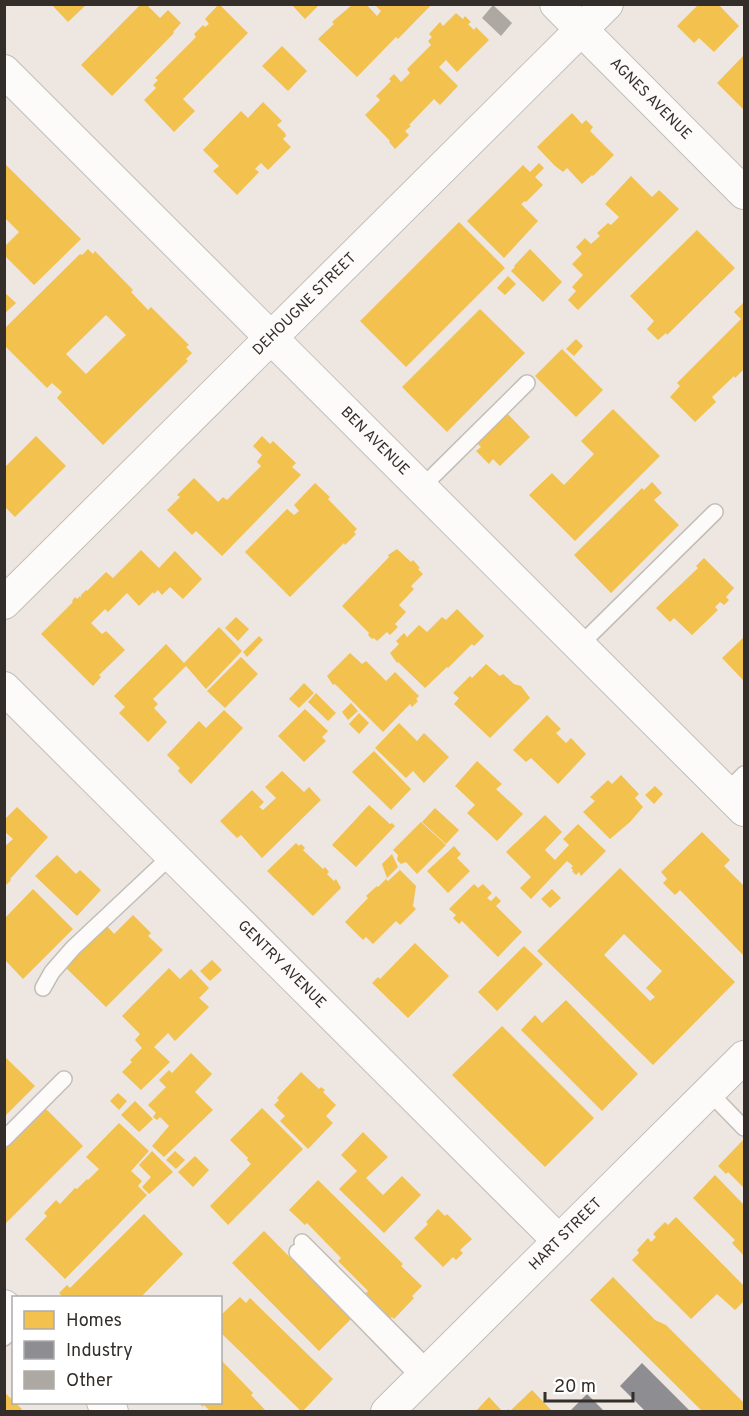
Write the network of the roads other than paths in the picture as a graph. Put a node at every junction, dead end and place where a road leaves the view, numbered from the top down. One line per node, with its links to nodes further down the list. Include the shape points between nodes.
1 (556, 4): 3 (street, AGNES AVENUE)
2 (607, 4): 3 (street, DEHOUGNE STREET)
3 (582, 30): 5 (street, AGNES AVENUE); 6 (street, DEHOUGNE STREET)
4 (4, 71): 6 (street, BEN AVENUE)
5 (744, 193)
6 (271, 337): 8 (street, BEN AVENUE); 10 (street, DEHOUGNE STREET)
7 (527, 383): 8 (lane)
8 (422, 487): 11 (street, BEN AVENUE)
9 (715, 512): 11 (lane)
10 (4, 603)
11 (580, 645): 13 (street, BEN AVENUE)
12 (4, 688): 14 (street, GENTRY AVENUE)
13 (738, 792)
14 (172, 855): 15 (lane, via 73,948); 21 (street, GENTRY AVENUE)
15 (43, 988)
16 (744, 1057): 18 (street, HART STREET)
17 (64, 1079): 20 (lane)
18 (709, 1092): 19 (lane); 21 (street, HART STREET)
19 (744, 1128)
20 (4, 1139)
21 (559, 1241): 23 (street, HART STREET)
22 (300, 1247): 23 (lane)
23 (425, 1373): 24 (street, HART STREET)
24 (387, 1412)

